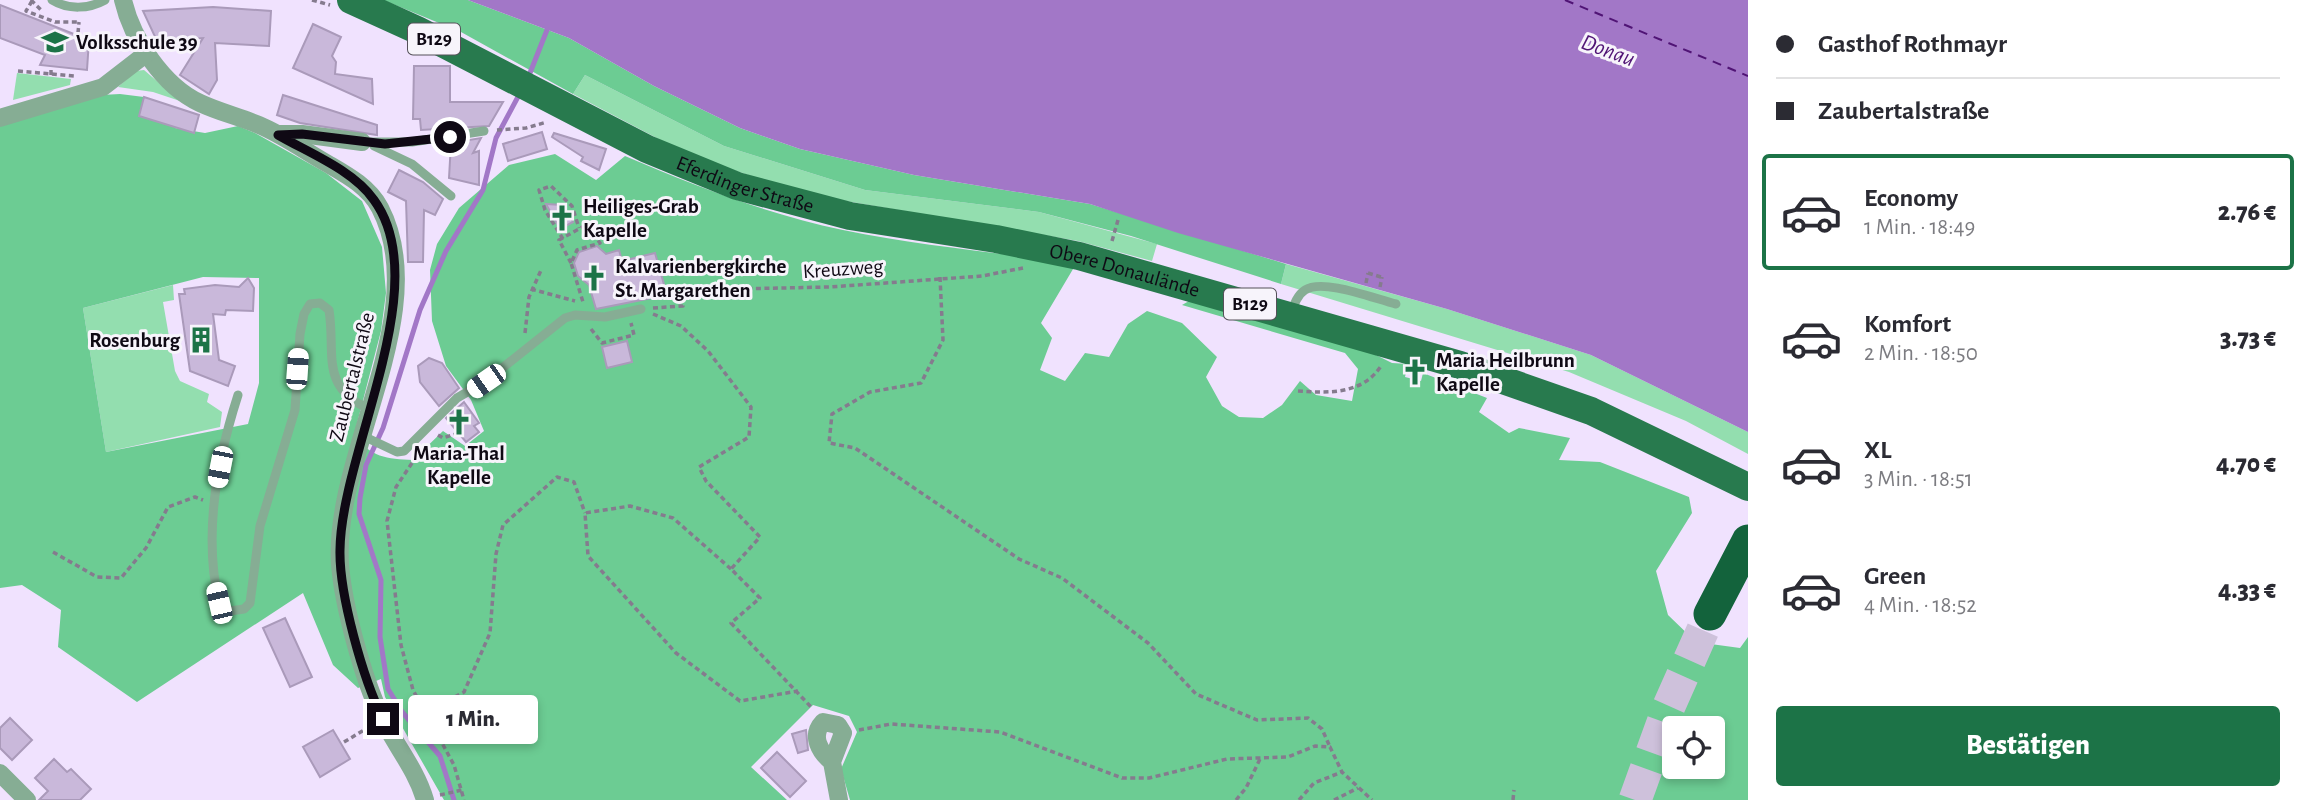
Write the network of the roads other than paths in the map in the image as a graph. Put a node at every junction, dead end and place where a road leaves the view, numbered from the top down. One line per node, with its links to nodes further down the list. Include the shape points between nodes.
1 (52, 0): 2 (lane, via 74,7)
2 (105, 0)
3 (123, 0): 5 (street, Zaubertalstraße)
4 (351, 0): 11 (main road, Eferdinger Straße / B129, via 655,153 762,194 850,216)
5 (147, 52): 6 (street, via 103,88); 8 (street, Zaubertalstraße, via 163,74 195,101)
6 (0, 118)
7 (484, 131): 9 (lane, via 412,142)
8 (278, 135): 9 (street); 16 (street, Zaubertalstraße, via 358,183 376,201 384,219 393,265 393,311)
9 (362, 142): 10 (lane, via 412,164)
10 (451, 195)
11 (972, 236): 14 (main road, Obere Donaulände / B129, via 1058,251)
12 (1396, 304): 14 (lane, via 1339,288 1314,288 1305,289)
13 (641, 309): 17 (lane, via 605,317 570,316 451,402 404,451)
14 (1291, 315): 18 (main road, Obere Donaulände / B129, via 1591,411)
15 (238, 395): 16 (lane, via 214,506 215,584 224,608 236,611 250,603 260,526 291,433 300,334 310,304 320,303 329,310 335,379 355,403)
16 (369, 409): 17 (street, Zaubertalstraße)
17 (366, 438): 23 (street, Zaubertalstraße, via 343,516 340,564 349,614 383,719)
18 (1748, 487)
19 (1748, 541): 20 (highway)
20 (1710, 614)
21 (832, 762): 21 (street, via 843,733 838,724 823,722 816,740); 25 (street)
22 (0, 773): 24 (street)
23 (431, 798)
24 (27, 800)
25 (839, 800)

